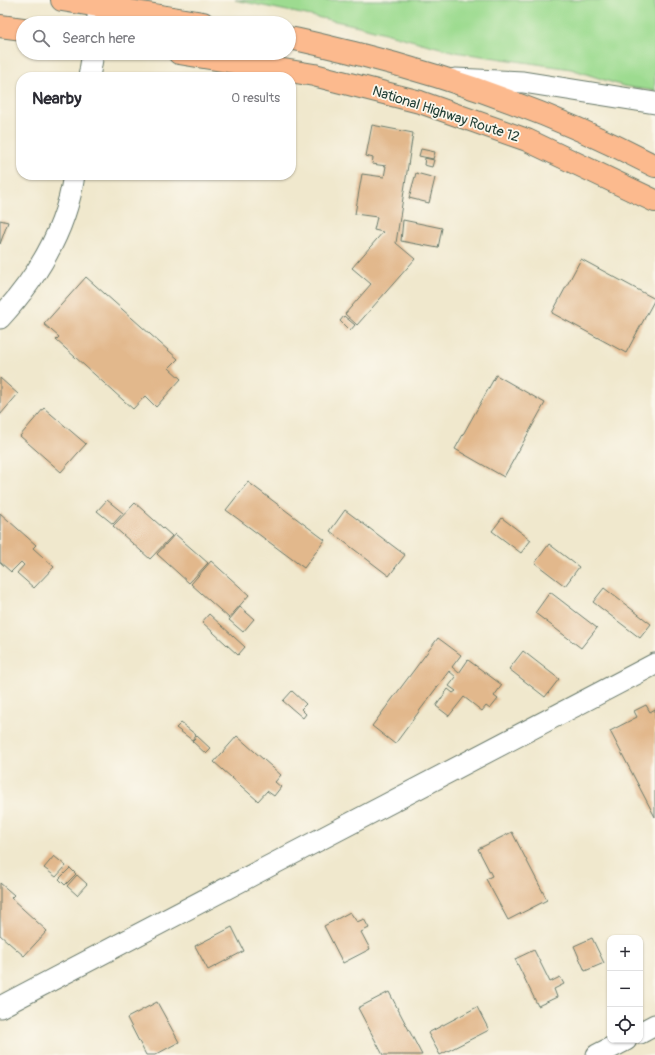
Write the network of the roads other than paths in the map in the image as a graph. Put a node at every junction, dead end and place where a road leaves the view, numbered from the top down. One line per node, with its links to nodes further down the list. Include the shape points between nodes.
1 (62, 0): 2 (highway)
2 (98, 14): 3 (highway)
3 (121, 16)
4 (0, 26): 5 (highway)
5 (16, 29)
6 (296, 40): 12 (highway)
7 (91, 60): 9 (street)
8 (222, 60): 11 (highway, National Highway Route 12)
9 (90, 72)
10 (296, 72): 16 (highway, National Highway Route 12, via 420,102 527,140)
11 (296, 72)
12 (445, 78): 13 (street, via 523,82); 14 (highway, via 571,126)
13 (655, 103)
14 (655, 166)
15 (73, 180): 17 (street, via 56,236 41,267)
16 (655, 200)
17 (0, 318)
18 (655, 664): 19 (street)
19 (0, 1007)
20 (655, 1025): 21 (street)
21 (643, 1031)
22 (620, 1043): 23 (street)
23 (597, 1055)

